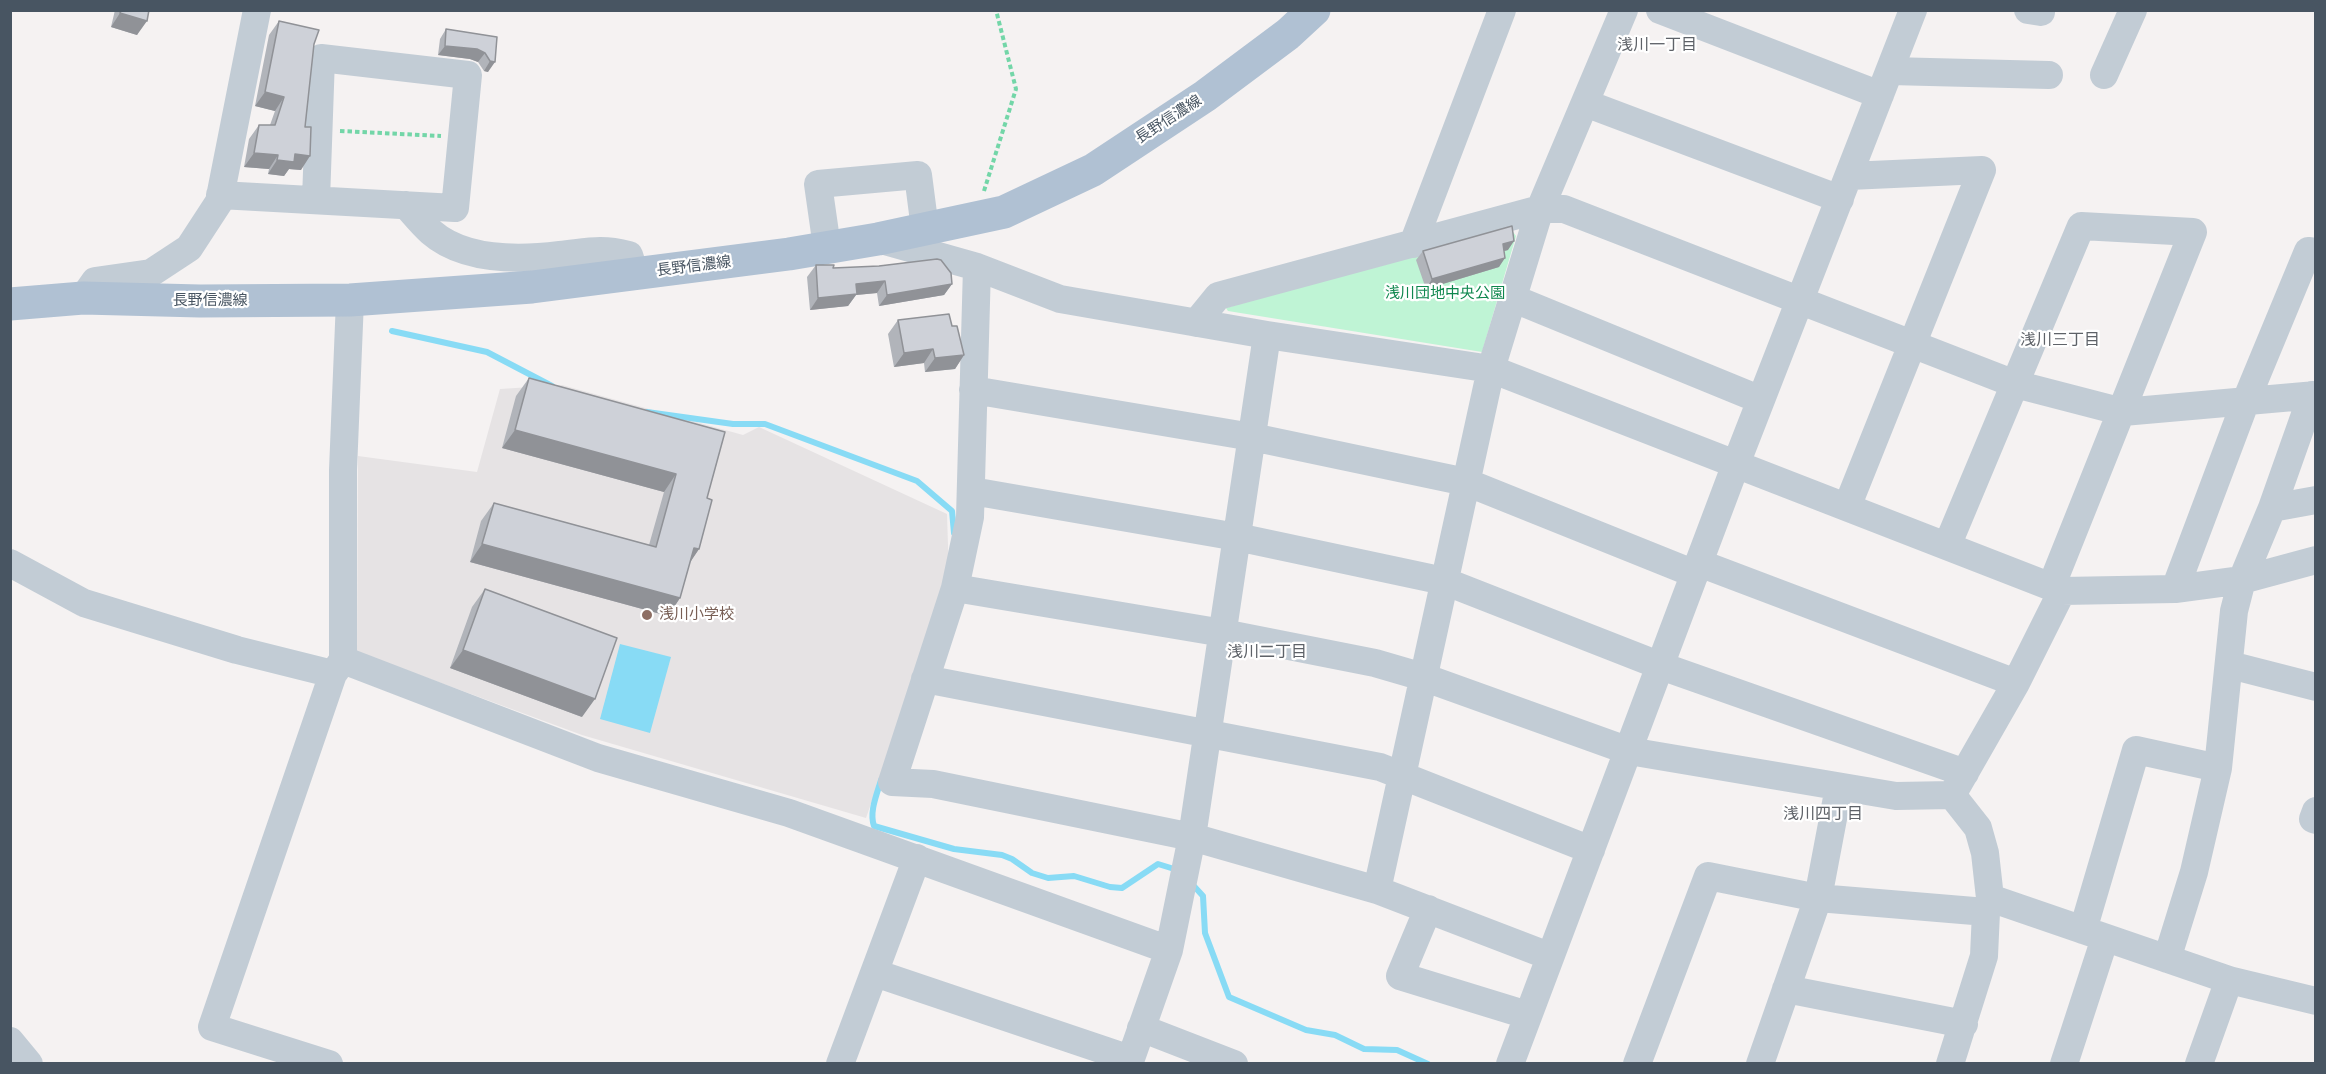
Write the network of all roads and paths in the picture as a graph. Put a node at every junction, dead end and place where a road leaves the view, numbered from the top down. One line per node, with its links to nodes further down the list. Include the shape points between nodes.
1 (257, 10): 16 (street)
2 (996, 10): 20 (path, via 1016,89)
3 (1314, 10): 20 (main road, 長野信濃線, via 1205,96 1093,170 1004,212)
4 (1503, 10): 23 (street)
5 (1624, 10): 12 (street)
6 (1660, 10): 11 (street)
7 (1913, 10): 11 (street)
8 (2133, 10): 10 (street)
9 (2049, 75): 11 (street)
10 (2104, 75)
11 (1885, 83): 15 (street)
12 (1585, 103): 15 (street); 19 (street)
13 (319, 130): 14 (path); 14 (street, via 321,58 468,75); 17 (street)
14 (462, 137): 18 (street, via 455,207)
15 (1844, 188): 31 (street); 35 (street, via 1982,170)
16 (220, 195): 17 (street); 28 (street, via 189,248 151,273 95,281)
17 (316, 200): 18 (street)
18 (406, 205): 27 (street, via 433,233 467,253 559,256 604,249 628,255)
19 (1540, 209): 23 (street); 29 (street); 31 (street, via 1564,209)
20 (973, 218): 21 (main road, 長野信濃線)
21 (925, 229): 22 (main road, 長野信濃線); 24 (street, via 918,175 818,184)
22 (878, 239): 24 (main road, 長野信濃線); 26 (street)
23 (1413, 244): 33 (street, via 1218,296)
24 (827, 247): 27 (main road, 長野信濃線)
25 (2316, 252): 41 (street, via 2308,251)
26 (977, 267): 33 (street, via 1060,299); 38 (street)
27 (635, 274): 30 (main road, 長野信濃線, via 532,287)
28 (83, 298): 30 (main road, 長野信濃線); 32 (main road, 長野信濃線)
29 (1512, 298): 36 (street); 40 (street)
30 (350, 300): 63 (street)
31 (1800, 301): 35 (street); 40 (street)
32 (10, 304)
33 (1196, 323): 34 (street)
34 (1267, 335): 36 (street); 43 (street)
35 (1911, 344): 37 (street); 48 (street)
36 (1491, 369): 44 (street); 45 (street)
37 (2015, 384): 42 (street); 42 (street, via 2081,226 2193,232); 51 (street)
38 (973, 390): 43 (street); 46 (street)
39 (2314, 395): 41 (street); 49 (street)
40 (1761, 400): 44 (street)
41 (2245, 403): 42 (street); 59 (street)
42 (2123, 412): 58 (street)
43 (1252, 437): 45 (street); 50 (street)
44 (1736, 464): 48 (street); 54 (street)
45 (1466, 482): 54 (street); 56 (street)
46 (972, 490): 50 (street); 57 (street)
47 (2316, 500): 49 (street)
48 (1847, 507): 51 (street)
49 (2272, 508): 55 (street)
50 (1237, 537): 56 (street); 60 (street)
51 (1947, 546): 58 (street)
52 (2316, 560): 55 (street)
53 (10, 563): 63 (street, via 84,603 237,650)
54 (1697, 569): 62 (street); 66 (street)
55 (2242, 580): 59 (street); 61 (street, via 2234,611)
56 (1444, 581): 62 (street); 64 (street)
57 (955, 588): 60 (street); 65 (street)
58 (2056, 589): 59 (street); 66 (street)
59 (2175, 589)
60 (1223, 633): 64 (street, via 1375,663); 68 (street)
61 (2230, 664): 67 (street); 70 (street)
62 (1661, 666): 69 (street); 72 (street)
63 (338, 667): 78 (street, via 598,758 789,813); 97 (street, via 212,1027)
64 (1423, 677): 69 (street); 71 (street)
65 (925, 679): 68 (street); 76 (street, via 892,782 933,784)
66 (2016, 683): 72 (street)
67 (2316, 687)
68 (1208, 732): 71 (street, via 1380,767); 76 (street)
69 (1629, 751): 73 (street); 77 (street)
70 (2218, 768): 83 (street, via 2136,750); 86 (street, via 2194,872)
71 (1402, 777): 77 (street); 79 (street)
72 (1959, 784): 73 (street, via 1896,796); 81 (street, via 1985,853)
73 (1839, 787): 80 (street)
74 (2316, 811): 75 (street)
75 (2316, 820)
76 (1192, 837): 79 (street); 84 (street)
77 (1591, 850): 85 (street)
78 (917, 858): 84 (street); 87 (street)
79 (1377, 890): 82 (street)
80 (1818, 898): 81 (street); 89 (street); 101 (street, via 1708,876)
81 (1988, 905): 83 (street); 92 (street, via 1984,956)
82 (1428, 909): 85 (street); 91 (street, via 1400,976)
83 (2094, 934): 86 (street); 104 (street)
84 (1169, 950): 93 (street)
85 (1549, 956): 91 (street)
86 (2167, 959): 88 (street)
87 (875, 973): 95 (street); 98 (street)
88 (2229, 980): 90 (street); 105 (street)
89 (1786, 989): 92 (street); 102 (street)
90 (2316, 1001)
91 (1527, 1015): 100 (street)
92 (1964, 1024): 103 (street)
93 (1141, 1028): 95 (street); 99 (street)
94 (10, 1041): 96 (street)
95 (1129, 1061)
96 (29, 1064)
97 (329, 1064)
98 (840, 1064)
99 (1234, 1064)
100 (1510, 1064)
101 (1637, 1064)
102 (1760, 1064)
103 (1950, 1064)
104 (2064, 1064)
105 (2199, 1064)

